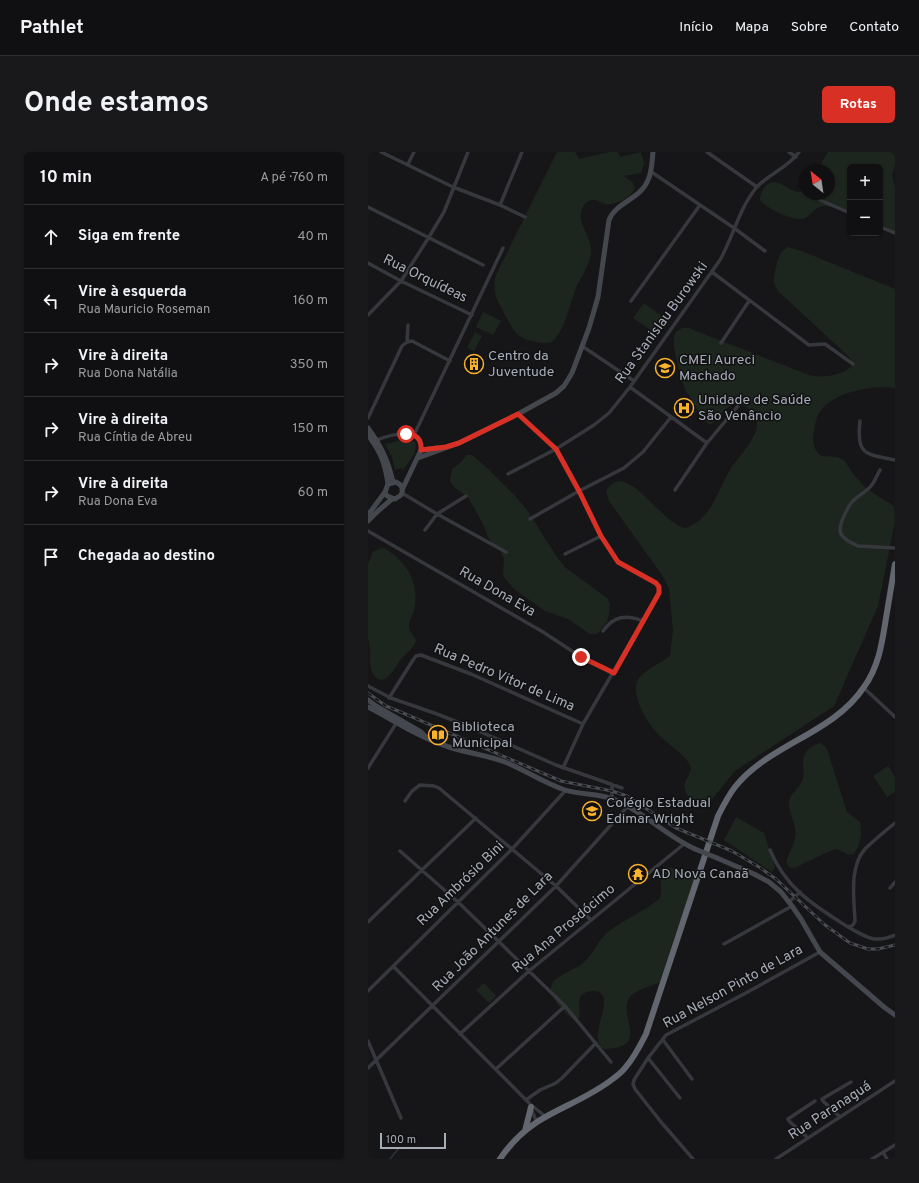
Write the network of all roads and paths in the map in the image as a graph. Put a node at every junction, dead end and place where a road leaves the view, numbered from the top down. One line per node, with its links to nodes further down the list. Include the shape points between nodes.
1 (381, 152): 10 (street)
2 (414, 152): 10 (street)
3 (468, 152): 12 (street)
4 (522, 152): 15 (street)
5 (653, 152): 11 (main road)
6 (707, 152): 13 (street)
7 (789, 152): 9 (street)
8 (799, 152): 9 (street, Rua Stanislau Burowski)
9 (796, 157): 13 (street, Rua Stanislau Burowski)
10 (408, 164): 12 (street)
11 (650, 171): 16 (street); 37 (main road, via 643,189 611,214 598,297)
12 (453, 187): 15 (street); 23 (street, via 444,212)
13 (757, 187): 20 (street, Rua Stanislau Burowski)
14 (820, 200): 18 (street)
15 (500, 205): 19 (street)
16 (700, 205): 20 (street); 30 (street)
17 (368, 207): 23 (street)
18 (847, 212)
19 (525, 217)
20 (734, 228): 25 (street); 28 (street, Rua Stanislau Burowski)
21 (883, 228): 22 (street)
22 (895, 233)
23 (429, 237): 27 (street); 29 (street)
24 (503, 248): 33 (street)
25 (765, 251)
26 (368, 263): 29 (street, Rua Orquídeas)
27 (483, 265)
28 (712, 272): 31 (street); 40 (street, Rua Stanislau Burowski)
29 (401, 281): 32 (street); 33 (street, Rua Orquídeas)
30 (631, 301)
31 (749, 301): 36 (street); 39 (street, via 809,345 825,344)
32 (368, 315)
33 (472, 315): 38 (street)
34 (408, 324): 35 (street)
35 (407, 342): 38 (street, via 412,342); 44 (street, via 402,346)
36 (720, 343)
37 (582, 346): 40 (street); 43 (main road, via 564,386)
38 (450, 361): 49 (street)
39 (853, 364)
40 (634, 381): 41 (street, Rua Stanislau Burowski)
41 (630, 387): 45 (street); 53 (street, Rua Stanislau Burowski, via 609,413)
42 (738, 406): 51 (street)
43 (518, 414): 52 (main road); 53 (street)
44 (368, 418)
45 (671, 418): 51 (street); 63 (street, via 643,452 624,468)
46 (860, 421): 56 (street, via 858,437 862,448 868,453)
47 (368, 428): 50 (main road)
48 (368, 435): 60 (main road, via 382,456)
49 (414, 435): 50 (street, via 388,436); 54 (street, via 420,441)
50 (377, 440): 60 (main road, via 389,465)
51 (707, 443): 61 (street)
52 (446, 447): 54 (main road); 55 (main road)
53 (556, 449): 58 (street, Rua Stanislau Burowski); 63 (street)
54 (421, 450): 55 (main road)
55 (418, 458): 59 (main road)
56 (895, 460)
57 (880, 470): 74 (street, via 870,487 848,506 839,531 858,546)
58 (508, 474)
59 (408, 476): 60 (main road); 62 (main road)
60 (393, 483): 62 (main road); 64 (main road)
61 (675, 490)
62 (402, 491): 66 (main road, via 397,499); 67 (street)
63 (579, 491): 69 (street); 73 (street)
64 (385, 492): 66 (main road); 68 (main road)
65 (466, 496): 67 (street)
66 (392, 499): 70 (main road)
67 (437, 514): 71 (street); 75 (street)
68 (368, 515)
69 (530, 519)
70 (368, 521)
71 (425, 530)
72 (368, 531): 80 (street, Rua Dona Eva, via 543,632 581,657)
73 (601, 536): 76 (street); 78 (street, via 618,562 659,587 659,593)
74 (895, 548)
75 (506, 552)
76 (565, 554)
77 (895, 564): 82 (highway, via 881,650)
78 (643, 621): 79 (street, via 630,617 617,619 608,623); 80 (street)
79 (603, 631)
80 (614, 673): 88 (street)
81 (368, 686): 83 (street)
82 (864, 688): 86 (street); 139 (highway, via 838,715 779,751 736,787 718,816 646,1034 637,1052 625,1069 602,1088)
83 (389, 698): 88 (street, Rua Pedro Vitor de Lima, via 412,660 421,655); 90 (street, via 458,722)
84 (368, 700): 87 (main road)
85 (368, 707): 87 (main road)
86 (895, 717)
87 (397, 721): 89 (street); 93 (main road, via 450,748 503,761)
88 (584, 724): 90 (street)
89 (368, 768)
90 (563, 768): 91 (street)
91 (612, 784): 92 (street); 94 (street)
92 (622, 788)
93 (566, 790): 94 (main road); 100 (street, Rua Ambrósio Bini)
94 (612, 798): 96 (main road)
95 (405, 801): 97 (street, via 420,785 434,786)
96 (628, 806): 99 (main road); 105 (street, Rua João Antunes de Lara)
97 (476, 818): 100 (street); 103 (street)
98 (895, 823): 112 (street, via 864,850 857,860 854,871 855,921)
99 (684, 844): 109 (main road, bridge, via 764,879 781,892); 110 (street, Rua Ana Prosdócimo)
100 (513, 848): 105 (street); 108 (street, Rua Ambrósio Bini)
101 (770, 850): 107 (street, via 780,870)
102 (400, 851): 103 (street)
103 (421, 870): 108 (street); 111 (street)
104 (895, 882): 106 (street)
105 (556, 886): 110 (street); 114 (street, Rua João Antunes de Lara)
106 (890, 888)
107 (800, 892): 109 (street); 112 (street, via 811,904)
108 (458, 902): 114 (street); 117 (street, Rua Ambrósio Bini)
109 (790, 904): 115 (street); 116 (main road)
110 (591, 920): 118 (street, Rua Ana Prosdócimo)
111 (368, 922)
112 (848, 927): 113 (street, via 871,940)
113 (895, 935)
114 (500, 942): 118 (street); 121 (street, Rua João Antunes de Lara)
115 (724, 944)
116 (820, 952): 122 (main road); 124 (street, Rua Nelson Pinto de Lara, via 666,1035)
117 (393, 966): 119 (street, Rua Ambrósio Bini); 121 (street)
118 (529, 971): 120 (street); 123 (street, Rua Ana Prosdócimo)
119 (368, 991)
120 (565, 1006): 126 (street); 131 (street)
121 (432, 1007): 123 (street); 128 (street, Rua João Antunes de Lara)
122 (895, 1015)
123 (460, 1034): 131 (street)
124 (663, 1040): 127 (street, Rua Nelson Pinto de Lara); 132 (street)
125 (368, 1042): 128 (street)
126 (596, 1043): 129 (street); 136 (street, via 556,1083)
127 (648, 1058): 135 (street); 148 (street, Rua Nelson Pinto de Lara, via 632,1084)
128 (376, 1060): 130 (street, Rua João Antunes de Lara); 141 (street)
129 (611, 1062)
130 (368, 1068)
131 (496, 1069): 136 (street)
132 (692, 1079)
133 (895, 1081): 140 (street, Rua Paranaguá)
134 (851, 1082): 140 (street, via 822,1099)
135 (680, 1098)
136 (526, 1100): 138 (street)
137 (815, 1101): 144 (street, via 788,1119)
138 (530, 1105): 139 (street); 142 (street); 143 (highway, via 530,1116)
139 (546, 1117): 142 (highway)
140 (840, 1117): 144 (street, Rua Paranaguá)
141 (401, 1118)
142 (537, 1122): 143 (highway)
143 (525, 1131): 147 (highway, via 509,1145)
144 (808, 1138): 149 (street, Rua Paranaguá)
145 (895, 1145): 146 (street)
146 (883, 1152): 150 (street); 151 (street)
147 (500, 1159)
148 (693, 1159)
149 (776, 1159)
150 (872, 1159)
151 (887, 1159)

